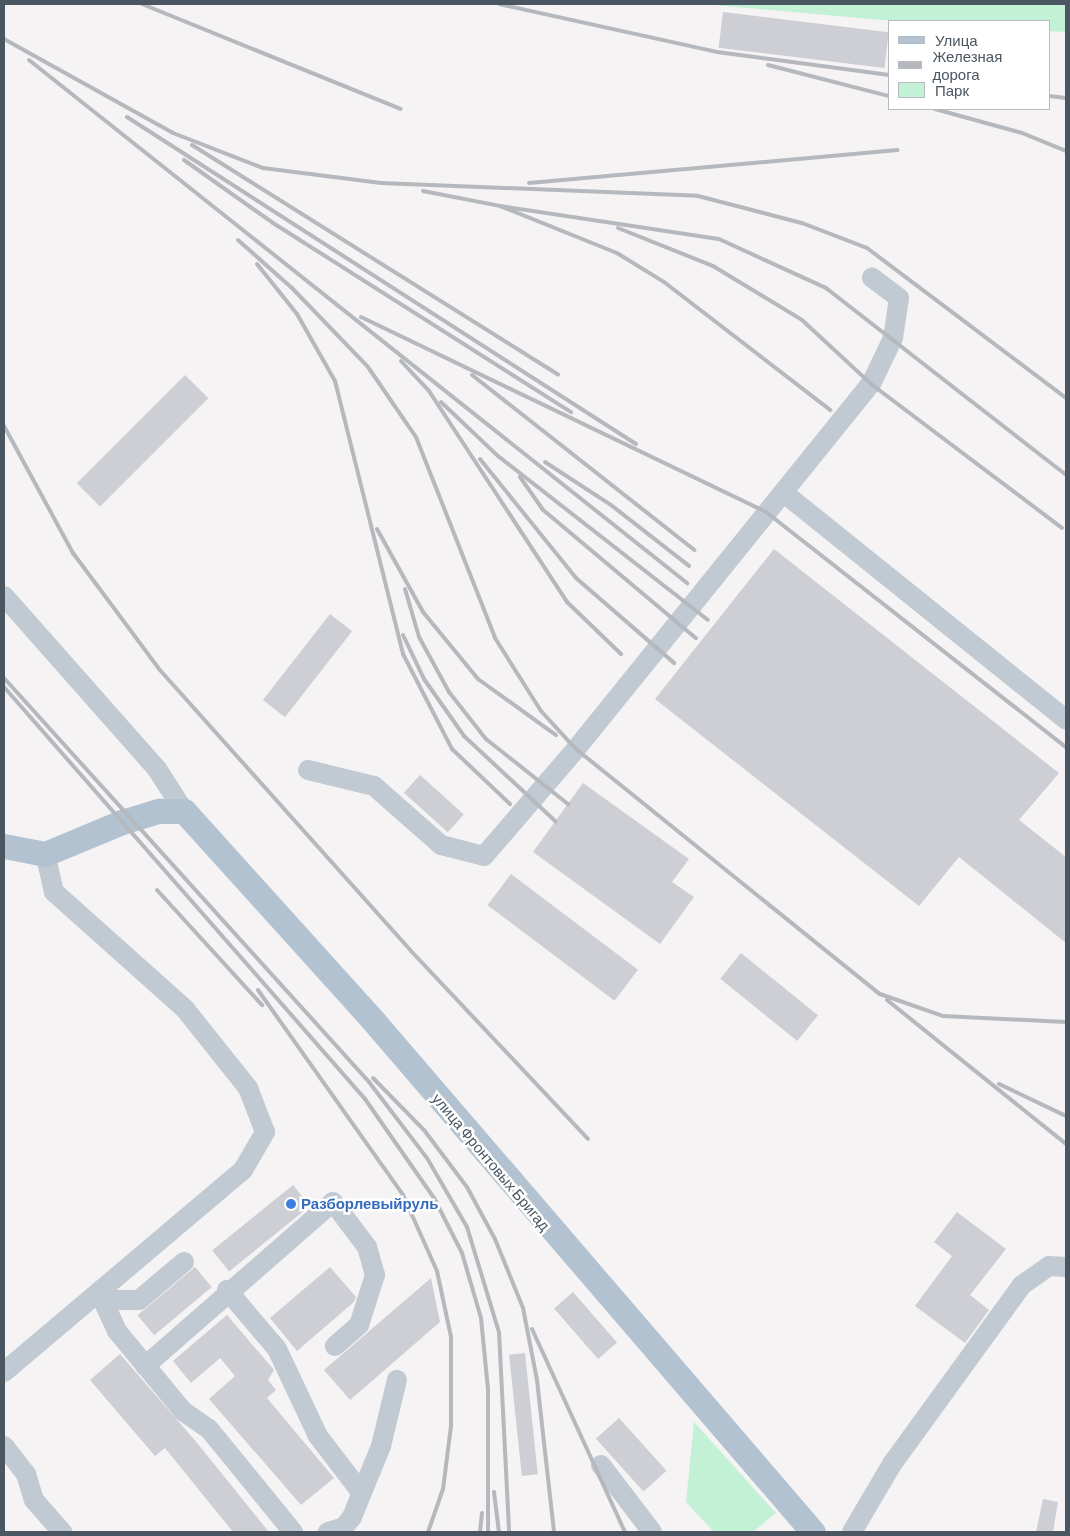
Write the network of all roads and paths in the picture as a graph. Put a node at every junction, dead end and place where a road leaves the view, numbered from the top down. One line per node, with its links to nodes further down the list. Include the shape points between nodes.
1 (872, 278): 2 (street, via 899,298 893,338 871,384)
2 (784, 493): 4 (street); 5 (street, via 484,856 441,845 374,786)
3 (4, 596): 6 (street, via 158,769)
4 (1066, 720)
5 (308, 770)
6 (172, 811): 8 (main road, via 101,829); 24 (main road, улица Фронтовых Бригад, via 371,1018)
7 (4, 846): 8 (main road)
8 (45, 854): 12 (street, via 54,892 185,1009 248,1088 265,1132 243,1170)
9 (184, 1262): 12 (street, via 139,1300)
10 (1066, 1267): 25 (street, via 1049,1266 1022,1285 892,1464)
11 (228, 1290): 13 (street, via 333,1202 367,1248 375,1275 359,1324); 14 (street); 19 (street, via 277,1349 318,1436)
12 (101, 1296): 14 (street, via 117,1331); 15 (street)
13 (335, 1346)
14 (145, 1366): 21 (street, via 183,1410 209,1429)
15 (4, 1372)
16 (397, 1380): 19 (street, via 393,1409)
17 (4, 1446): 20 (street, via 26,1474 34,1500)
18 (601, 1465): 23 (street)
19 (361, 1492): 22 (street, via 344,1527)
20 (62, 1532)
21 (294, 1532)
22 (328, 1532)
23 (652, 1532)
24 (813, 1532)
25 (852, 1532)

